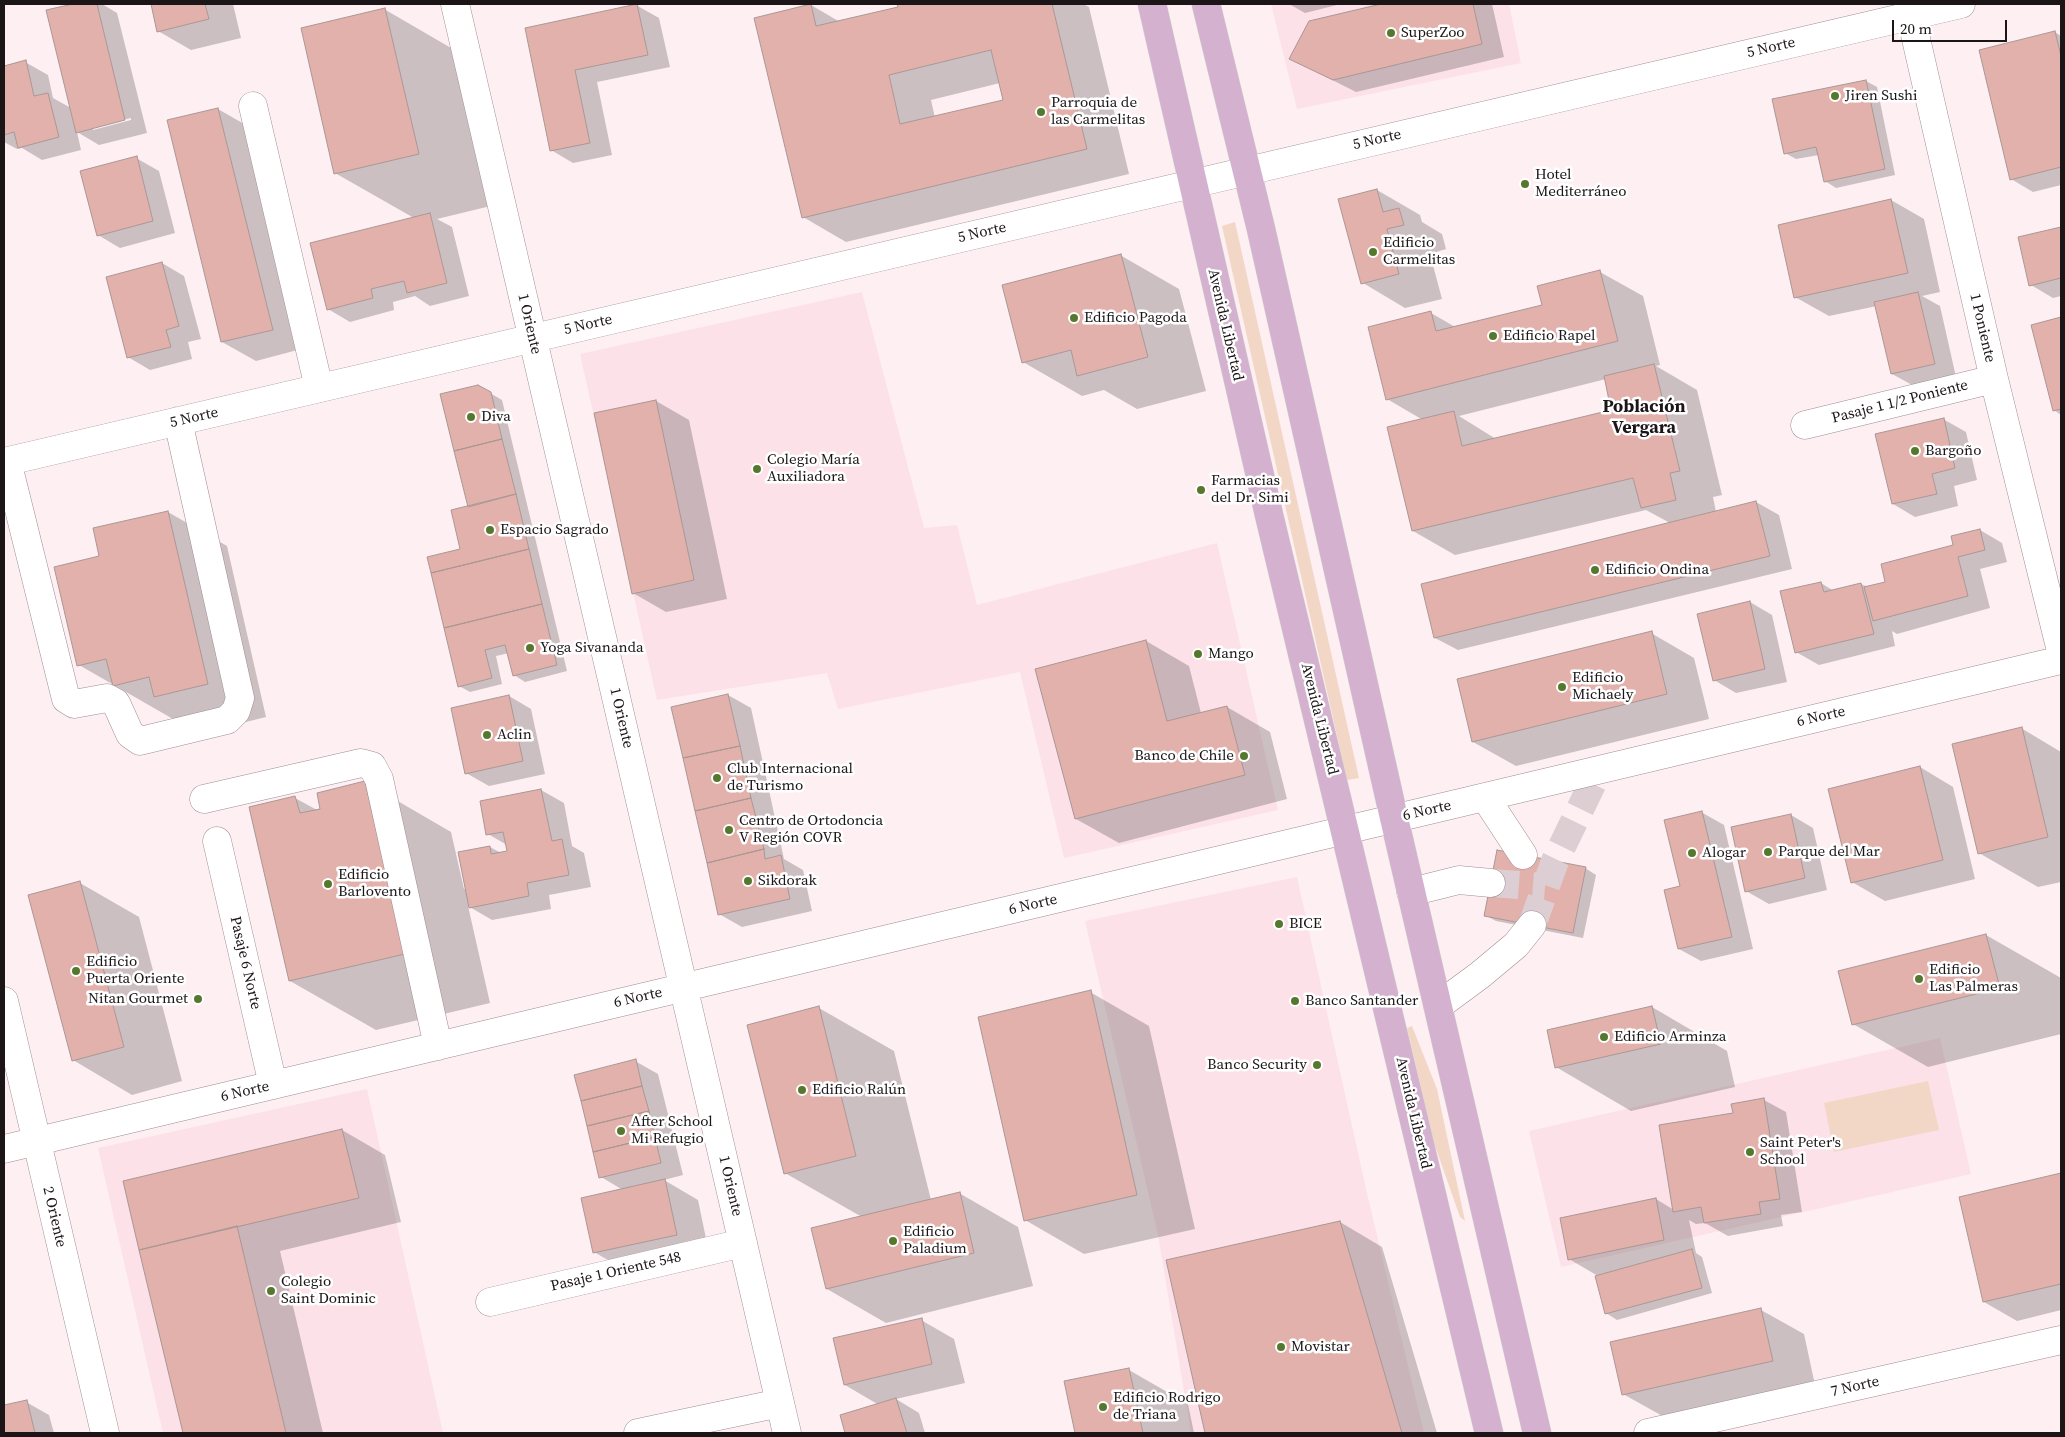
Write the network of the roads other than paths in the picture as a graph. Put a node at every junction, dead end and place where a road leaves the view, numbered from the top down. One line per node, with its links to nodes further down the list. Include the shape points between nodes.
1 (454, 4): 9 (street, 1 Oriente)
2 (1152, 4): 8 (main road, Avenida Libertad)
3 (1206, 4): 7 (main road)
4 (1961, 4): 5 (street, 5 Norte)
5 (1909, 10): 7 (street, 5 Norte); 10 (street, 1 Poniente)
6 (253, 106): 11 (street)
7 (1247, 171): 8 (street, 5 Norte); 19 (main road)
8 (1193, 183): 9 (street, 5 Norte); 20 (main road, Avenida Libertad, via 1269,516)
9 (532, 338): 11 (street, 5 Norte); 26 (street, 1 Oriente)
10 (1994, 378): 13 (street, Pasaje 1 1/2 Poniente); 15 (street, 1 Poniente)
11 (319, 388): 12 (street, 5 Norte)
12 (178, 421): 14 (street, 5 Norte); 14 (street, via 240,698 236,711 227,720 140,741 130,734 116,703 107,698 74,704 66,698)
13 (1805, 425)
14 (6, 461)
15 (2061, 651)
16 (2061, 660): 17 (street, 6 Norte)
17 (1485, 797): 19 (street, 6 Norte); 22 (street)
18 (204, 800): 29 (street, via 361,763 372,766 379,779)
19 (1394, 818): 20 (street, 6 Norte); 24 (main road)
20 (1346, 830): 26 (street, 6 Norte); 40 (main road, Avenida Libertad)
21 (217, 841): 30 (street, Pasaje 6 Norte)
22 (1523, 855)
23 (1491, 883): 24 (street, via 1459,880)
24 (1411, 892): 28 (main road)
25 (1532, 925): 28 (street, via 1516,945)
26 (684, 988): 29 (street, 6 Norte); 33 (street, 1 Oriente)
27 (4, 1001): 31 (street, 2 Oriente)
28 (1438, 1006): 41 (main road)
29 (438, 1046): 30 (street, 6 Norte)
30 (273, 1086): 31 (street, 6 Norte)
31 (37, 1142): 32 (street, 6 Norte); 37 (street, 2 Oriente)
32 (4, 1149)
33 (743, 1243): 34 (street, Pasaje 1 Oriente 548); 36 (street, 1 Oriente)
34 (490, 1302)
35 (2061, 1340): 42 (street, 7 Norte)
36 (780, 1403): 38 (street); 39 (street, 1 Oriente)
37 (105, 1433)
38 (638, 1433)
39 (787, 1433)
40 (1489, 1433)
41 (1537, 1433)
42 (1648, 1433)

